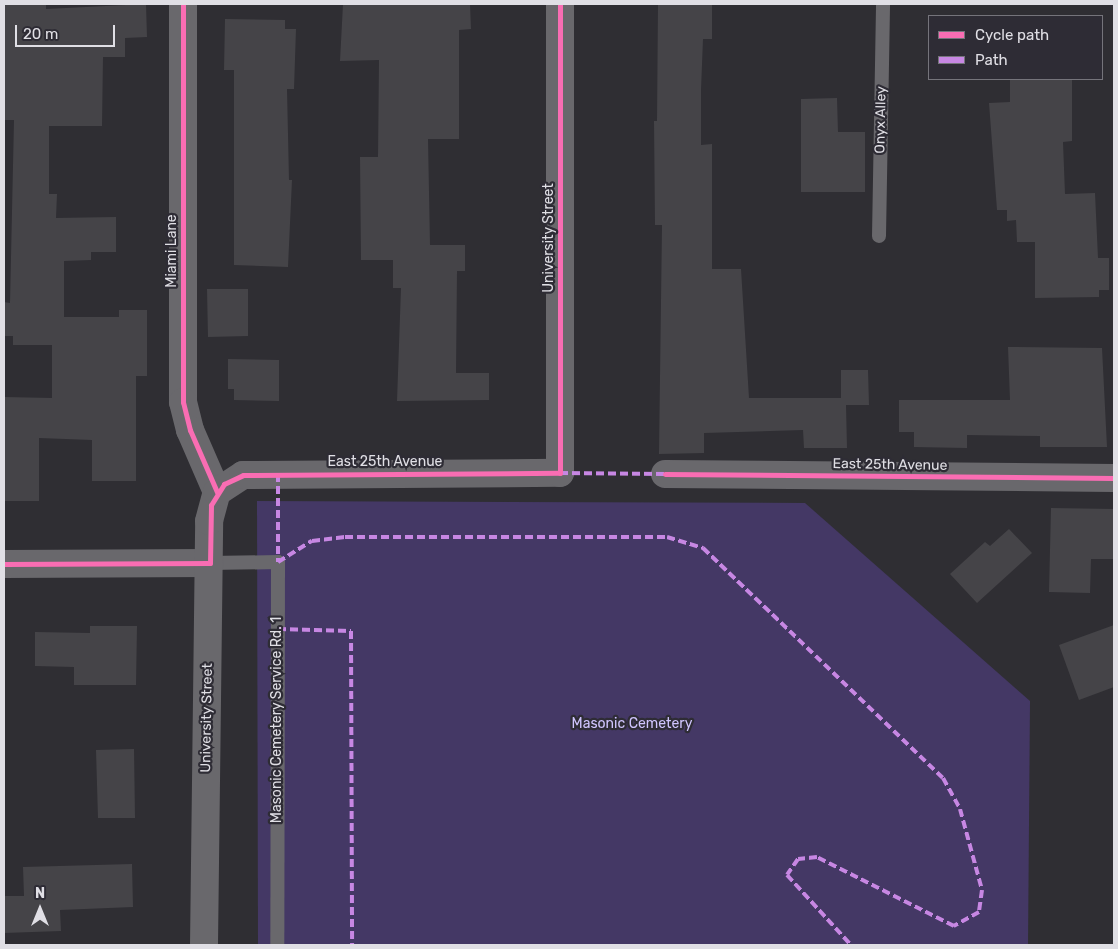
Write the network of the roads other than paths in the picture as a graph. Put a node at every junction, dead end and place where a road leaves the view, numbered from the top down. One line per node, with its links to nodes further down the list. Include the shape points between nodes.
1 (183, 4): 8 (street, Miami Lane, via 183,402 190,430)
2 (560, 4): 5 (street, University Street)
3 (883, 4): 4 (lane, Onyx Alley)
4 (880, 236)
5 (560, 473): 8 (street, East 25th Avenue, via 243,475)
6 (665, 474): 7 (street, East 25th Avenue)
7 (1114, 478)
8 (217, 492): 9 (street, University Street, via 209,520)
9 (210, 563): 10 (street); 11 (street, University Street); 12 (lane, Masonic Cemetery Service Rd. 1, via 278,562)
10 (4, 564)
11 (204, 945)
12 (277, 945)

